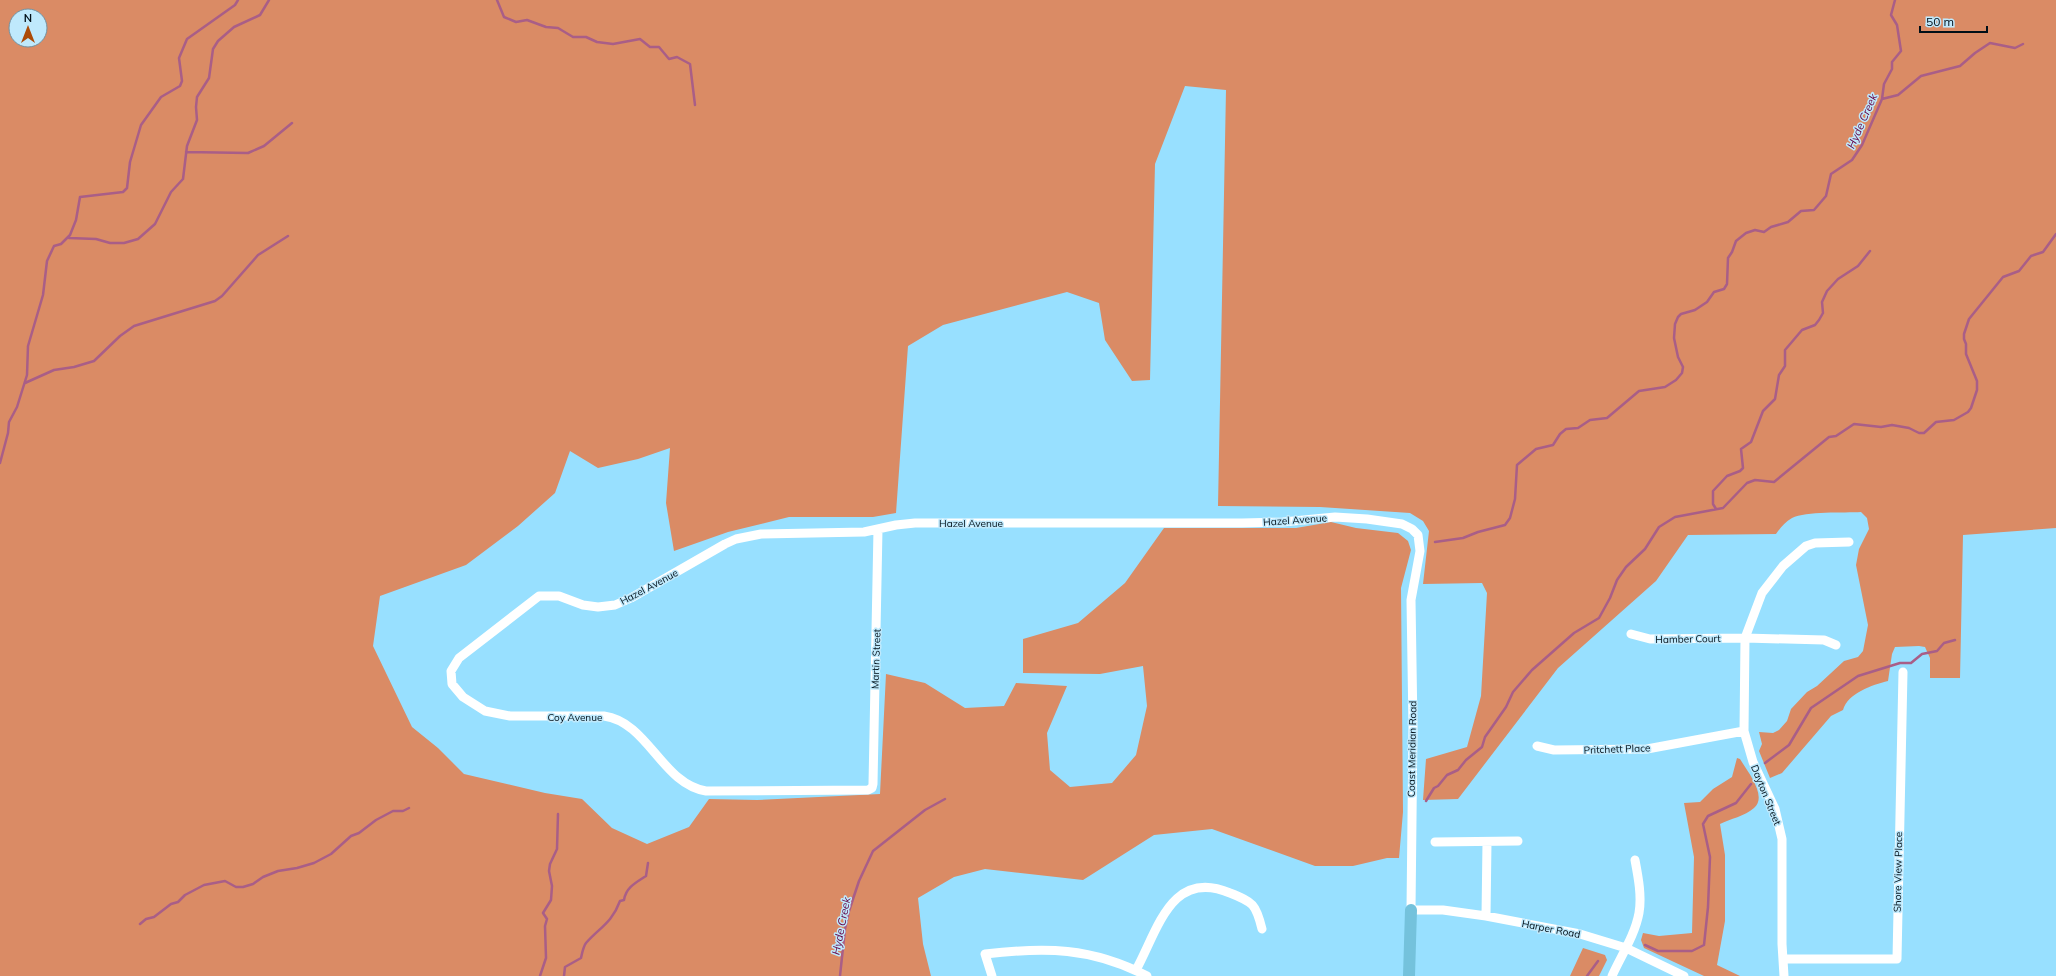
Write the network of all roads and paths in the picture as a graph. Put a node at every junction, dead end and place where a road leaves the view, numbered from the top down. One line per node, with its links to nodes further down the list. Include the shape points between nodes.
1 (1409, 527): 2 (street, Hazel Avenue, via 1380,520 1335,517 1242,523 915,523); 16 (street, Coast Meridian Road, via 1418,535 1420,546 1411,600)
2 (878, 529): 4 (street, Hazel Avenue, via 864,532 761,534 736,539 631,598 606,606 583,605); 11 (street, Martin Street)
3 (1849, 542): 6 (street, via 1815,543 1806,546 1783,566 1762,593)
4 (552, 594): 11 (street, Coy Avenue, via 536,597 455,662 451,671 451,681 463,697 485,711 501,716 604,716 617,719 628,726 682,781 706,791)
5 (1632, 634): 6 (street, Hamber Court, via 1650,639)
6 (1745, 638): 7 (street, Hamber Court, via 1824,640); 9 (street, Dayton Street)
7 (1836, 645)
8 (1903, 672): 20 (street, Shore View Place, via 1896,959)
9 (1744, 731): 10 (street, Pritchett Place, via 1646,749 1554,750); 20 (street, Dayton Street, via 1753,762 1775,809 1782,839)
10 (1537, 746)
11 (872, 788)
12 (1518, 841): 14 (street)
13 (1435, 842): 14 (street)
14 (1487, 842): 17 (street)
15 (1636, 860): 19 (street, via 1639,913)
16 (1411, 910): 17 (street, Harper Road, via 1443,910); 24 (main road, Coast Meridian Road)
17 (1486, 916): 19 (street, Harper Road, via 1564,930)
18 (1262, 929): 21 (street, via 1256,908 1248,900 1214,887 1193,889 1171,903)
19 (1626, 948): 25 (street); 26 (street, Harper Road)
20 (1783, 959): 27 (street, Dayton Street)
21 (1136, 970): 22 (street, via 1102,957 1066,950 1032,949 985,954); 23 (street)
22 (992, 976)
23 (1146, 976)
24 (1409, 976)
25 (1612, 976)
26 (1684, 976)
27 (1784, 976)

